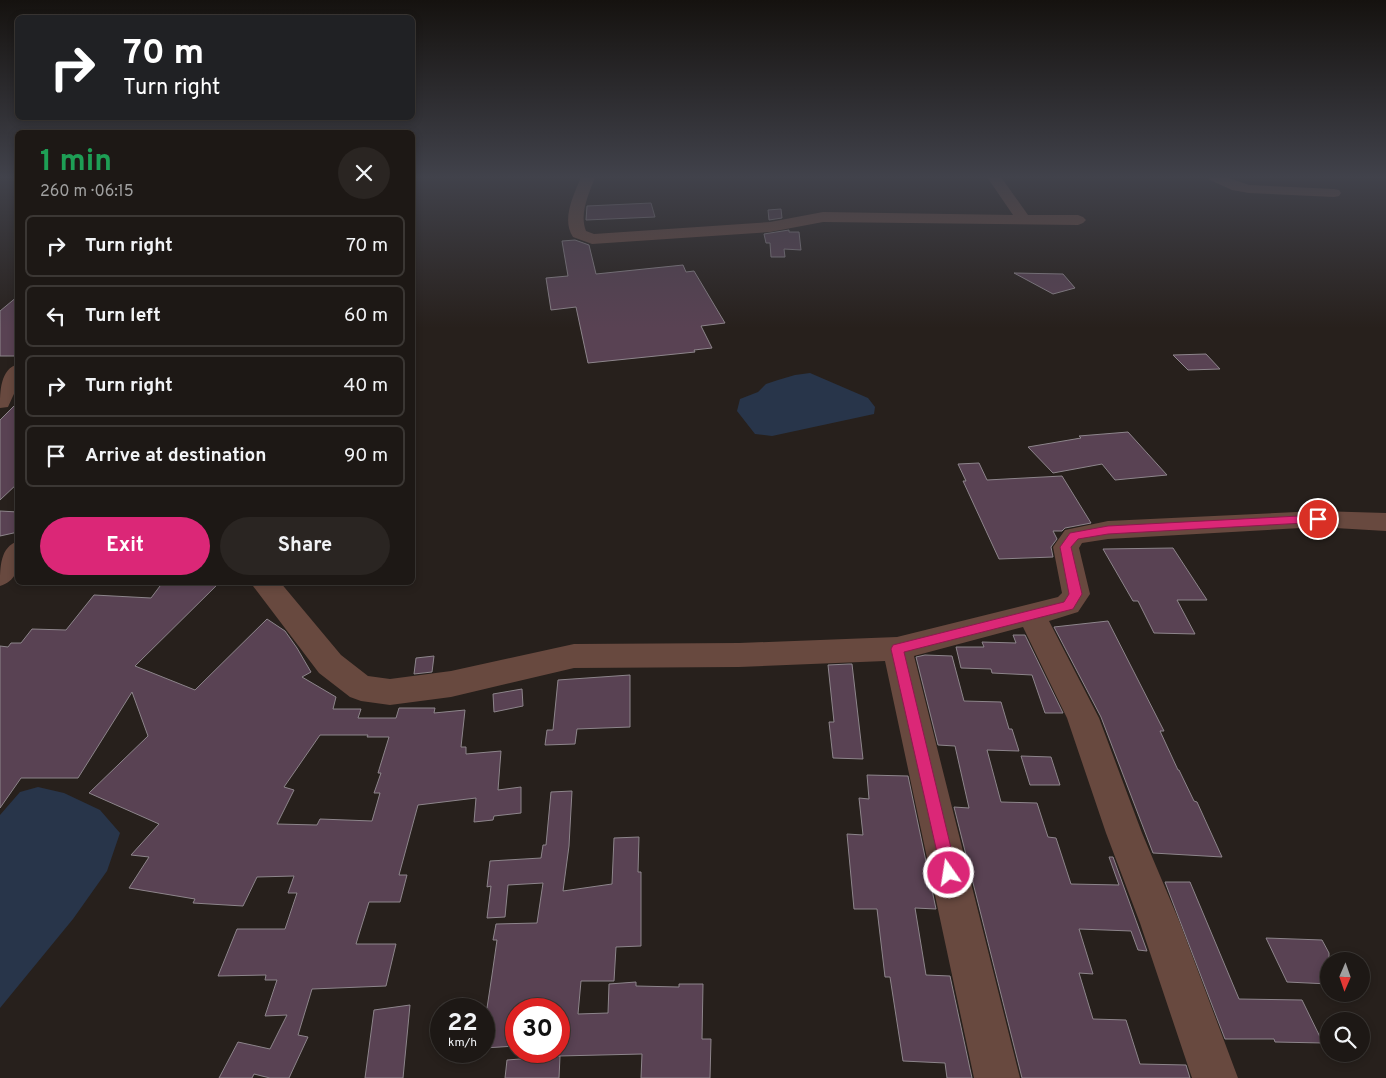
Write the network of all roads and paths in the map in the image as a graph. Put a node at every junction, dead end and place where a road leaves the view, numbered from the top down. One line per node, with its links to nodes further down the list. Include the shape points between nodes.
1 (575, 227): 2 (street, via 579,234 592,239)
2 (765, 227)
3 (15, 374): 4 (street)
4 (1, 394)
5 (1386, 522): 11 (street, via 1318,519 1108,530 1074,536 1066,547 1076,594 1068,605)
6 (15, 550): 7 (street)
7 (0, 552)
8 (15, 554): 9 (street)
9 (0, 576)
10 (266, 585): 12 (street, via 330,664 361,688 390,692 451,684 574,656 739,655)
11 (1031, 614): 12 (street); 14 (street, via 1083,718)
12 (897, 649): 13 (street)
13 (997, 1078)
14 (1215, 1078)

